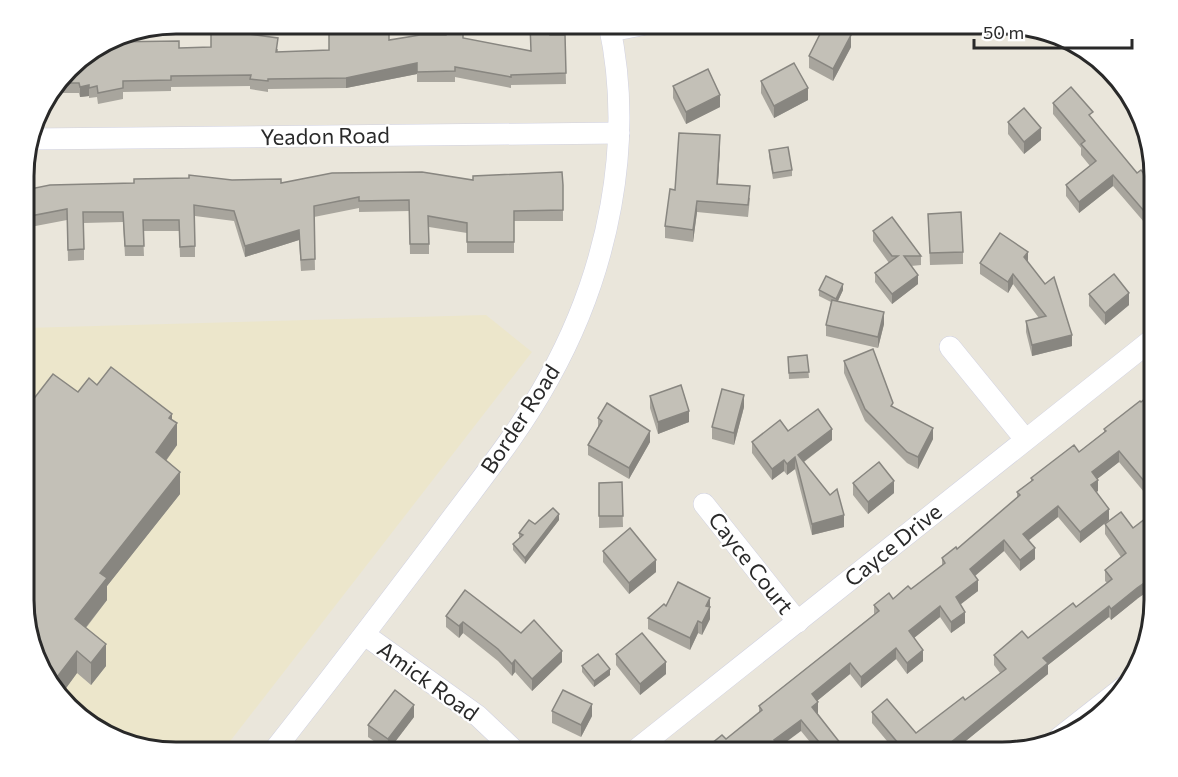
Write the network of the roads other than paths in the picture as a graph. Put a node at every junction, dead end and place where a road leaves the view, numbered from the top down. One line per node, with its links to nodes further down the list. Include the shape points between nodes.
1 (611, 34): 2 (street, Border Road)
2 (619, 133): 3 (street, Yeadon Road); 9 (street, Border Road, via 603,244 581,315 565,350 508,444)
3 (40, 139)
4 (950, 347): 6 (street)
5 (1143, 347): 6 (street, Cayce Drive)
6 (1025, 439): 8 (street, Cayce Drive)
7 (704, 504): 8 (street, Cayce Court)
8 (798, 622): 12 (street, Cayce Drive)
9 (365, 635): 10 (street, Border Road); 11 (street, Amick Road, via 478,716)
10 (281, 742)
11 (505, 742)
12 (646, 742)

